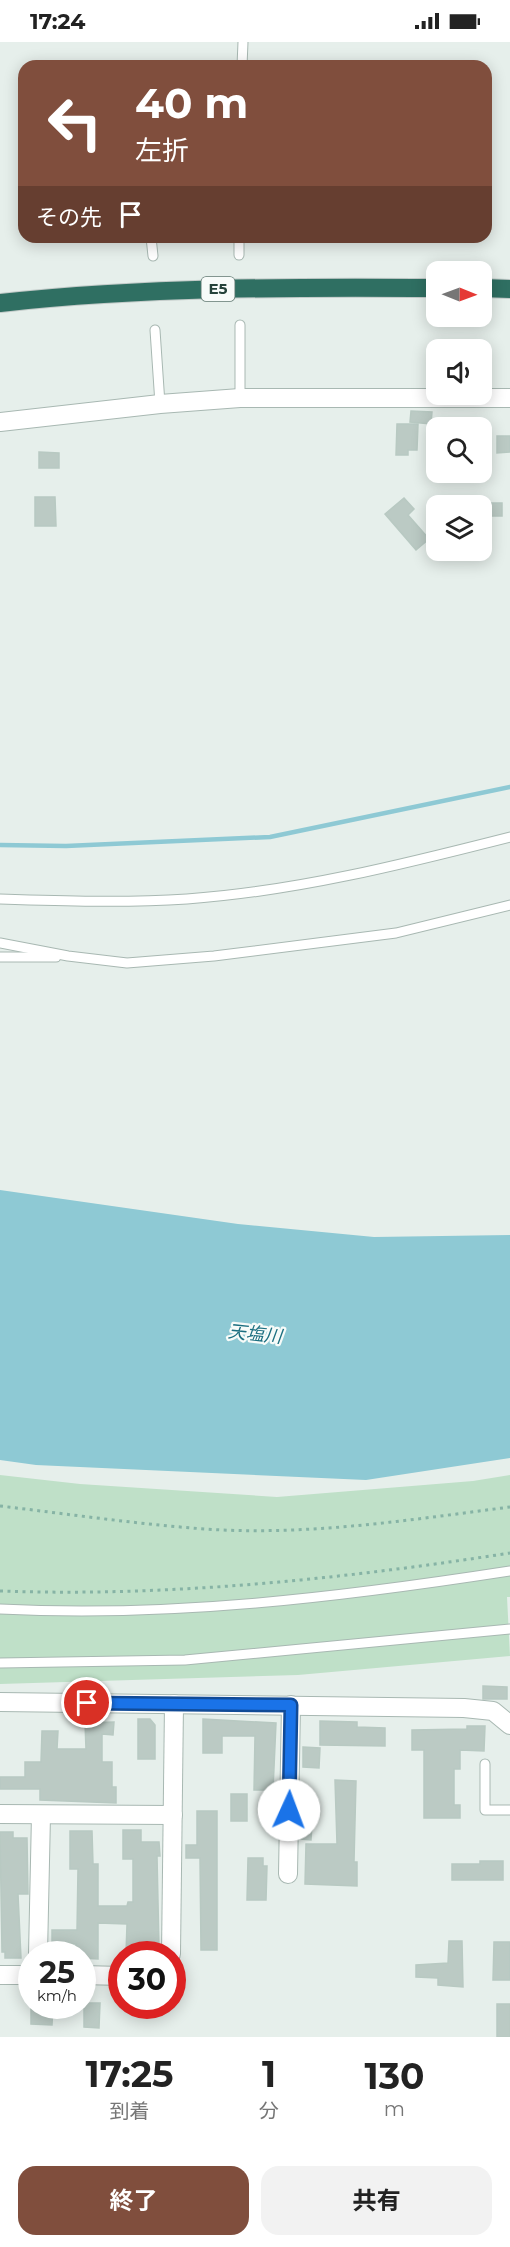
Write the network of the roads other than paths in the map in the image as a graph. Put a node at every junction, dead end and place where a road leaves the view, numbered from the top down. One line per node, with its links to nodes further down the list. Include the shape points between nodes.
1 (243, 42): 2 (lane)
2 (242, 60)
3 (152, 243): 6 (lane)
4 (240, 243): 5 (lane)
5 (239, 255)
6 (153, 256)
7 (426, 288): 10 (highway, E5, via 227,289)
8 (492, 288): 9 (highway)
9 (510, 289)
10 (0, 303)
11 (240, 325): 13 (lane)
12 (156, 330): 15 (lane)
13 (240, 398): 14 (street); 15 (street)
14 (510, 398)
15 (160, 404): 16 (street)
16 (0, 422)
17 (510, 837): 18 (lane, via 387,868 258,891 105,902)
18 (0, 899)
19 (510, 904): 22 (lane, via 396,933 214,956 127,963)
20 (0, 944): 22 (lane)
21 (0, 957): 22 (lane)
22 (68, 957)
23 (510, 1571): 24 (lane, via 332,1596 212,1606 104,1611)
24 (0, 1609)
25 (510, 1629): 26 (lane, via 185,1660)
26 (0, 1663)
27 (0, 1702): 28 (street)
28 (174, 1704): 29 (street); 35 (street)
29 (291, 1705): 30 (street, via 464,1708 493,1711); 36 (street)
30 (510, 1725)
31 (485, 1764): 32 (lane, via 485,1810)
32 (510, 1810)
33 (0, 1815): 34 (street)
34 (41, 1815): 35 (street); 37 (street)
35 (173, 1815): 38 (street)
36 (288, 1874)
37 (38, 1941)
38 (171, 1941)
39 (0, 1975): 40 (street)
40 (18, 1975)

